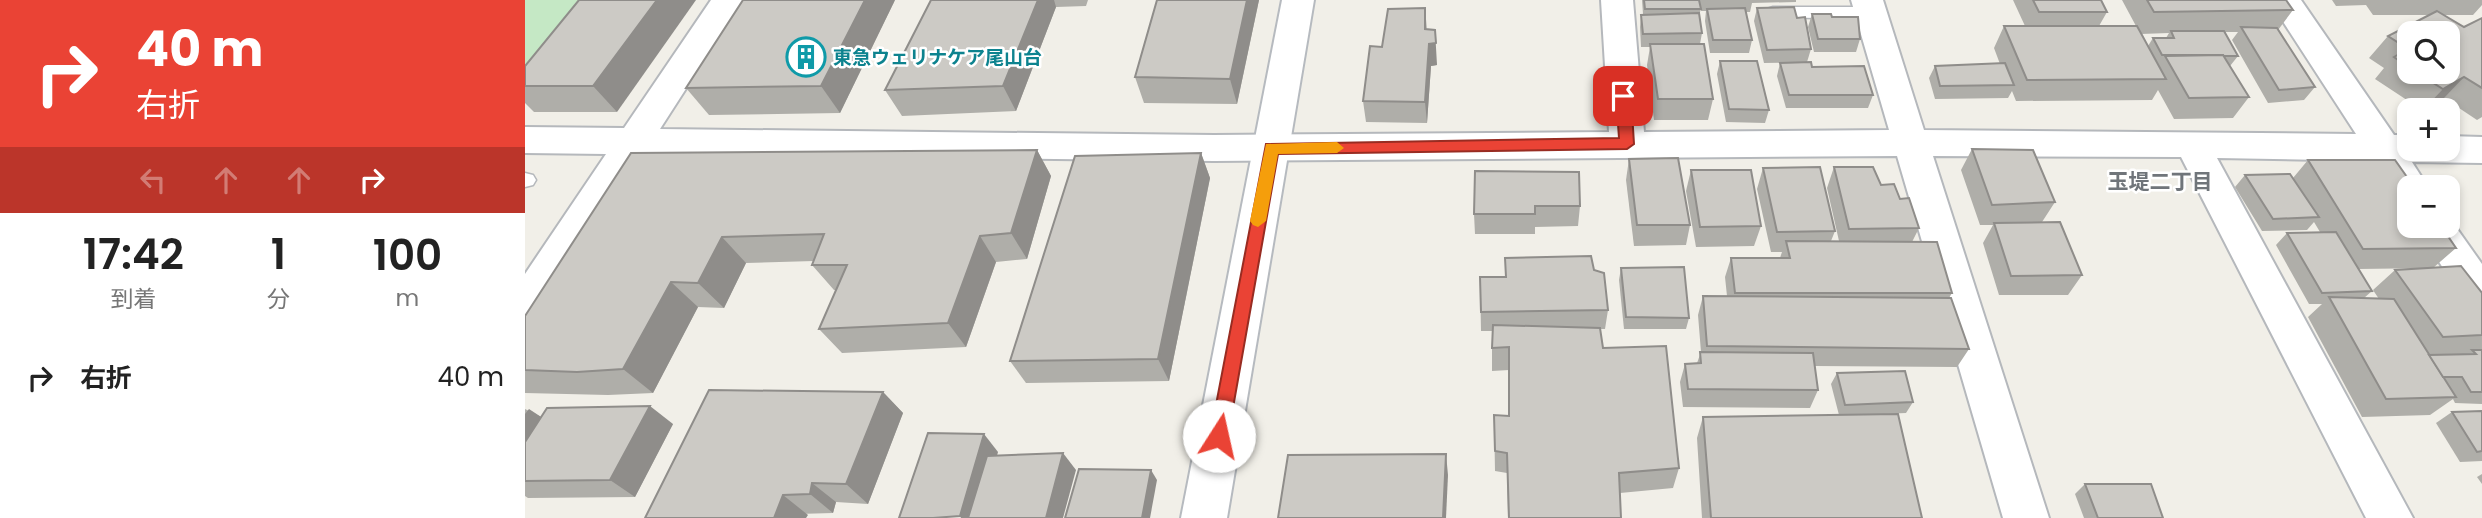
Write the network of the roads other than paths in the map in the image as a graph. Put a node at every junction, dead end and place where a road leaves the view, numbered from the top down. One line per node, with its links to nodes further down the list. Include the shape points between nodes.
1 (727, 0): 8 (street)
2 (1298, 0): 12 (street)
3 (1617, 0): 10 (street)
4 (2285, 0): 13 (street)
5 (1869, 6): 6 (lane); 9 (street)
6 (1773, 13)
7 (525, 140): 8 (street)
8 (632, 141): 12 (street); 18 (street)
9 (1911, 143): 10 (street); 11 (street); 20 (street)
10 (1627, 144): 12 (street)
11 (2193, 144): 13 (street); 21 (street)
12 (1271, 148): 19 (street)
13 (2385, 150): 14 (street); 15 (street)
14 (2482, 150)
15 (2402, 175)
16 (2443, 238): 17 (street)
17 (2482, 296)
18 (525, 306)
19 (1203, 518)
20 (2026, 518)
21 (2390, 518)

